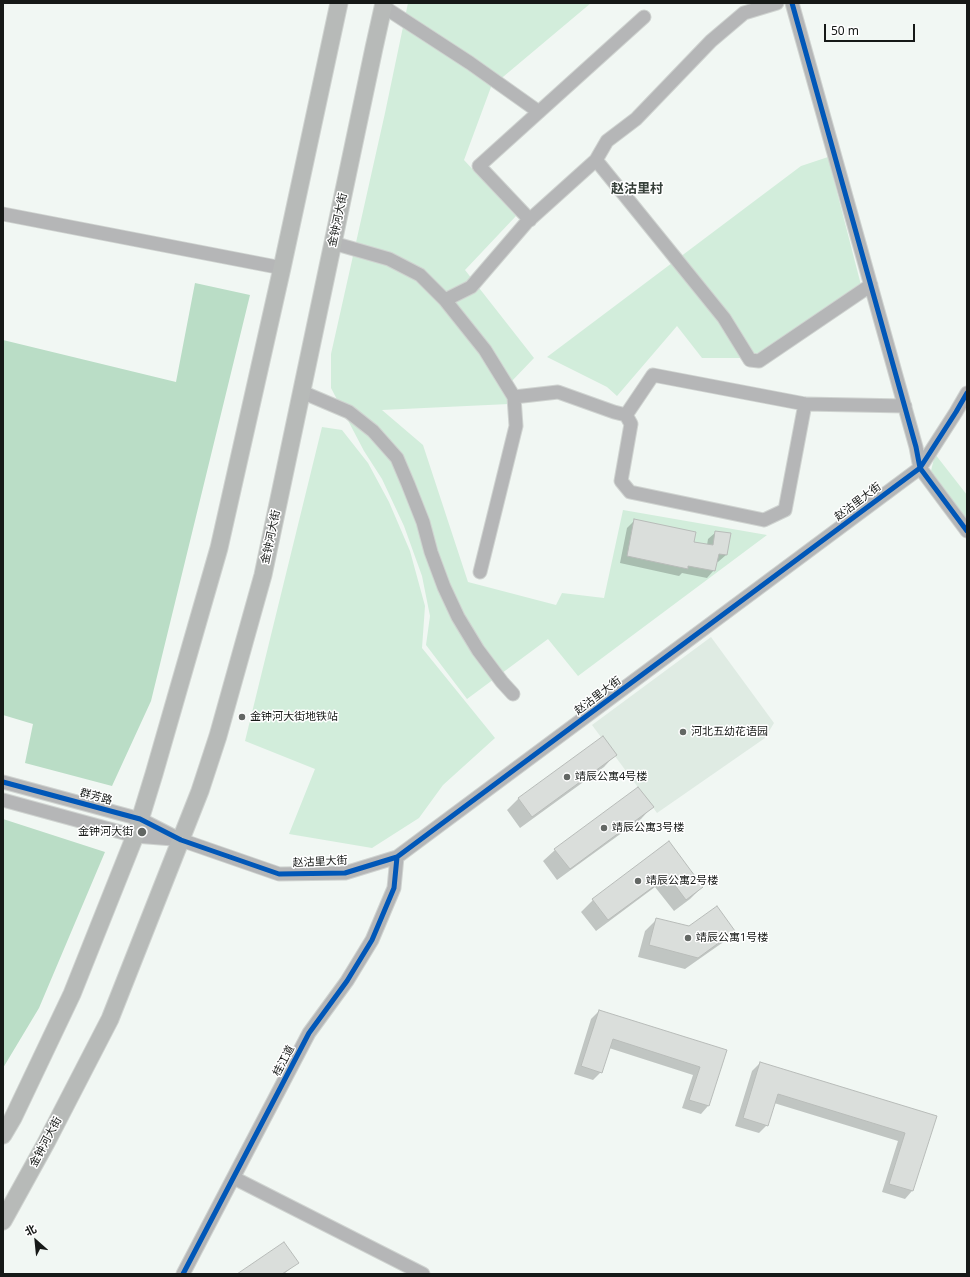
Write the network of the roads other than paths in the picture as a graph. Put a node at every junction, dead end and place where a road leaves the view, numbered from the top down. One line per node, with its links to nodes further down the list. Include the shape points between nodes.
1 (339, 3): 11 (main road)
2 (777, 3): 7 (street, via 744,13 711,41 636,119 607,141)
3 (792, 3): 12 (street)
4 (384, 5): 6 (street); 10 (main road, 金钟河大街)
5 (644, 17): 6 (street)
6 (539, 112): 9 (street, via 479,166)
7 (596, 160): 9 (street); 12 (street, via 724,318 750,360 759,361)
8 (3, 214): 11 (street)
9 (530, 220): 13 (street, via 471,287)
10 (333, 243): 13 (street, via 389,259 420,275); 14 (main road, 金钟河大街)
11 (282, 268): 27 (main road, via 219,548)
12 (871, 284): 18 (street)
13 (444, 300): 16 (street, via 485,350)
14 (302, 392): 24 (street, via 349,412 373,431 397,458 455,611 478,650); 29 (main road, 金钟河大街, via 263,575 216,743)
15 (967, 394): 19 (street, 赵沽里大街)
16 (514, 397): 20 (street, via 558,392); 23 (street, via 516,426)
17 (806, 404): 18 (street); 20 (street, via 653,375); 20 (street, via 785,510 764,520 630,492 621,481 631,424)
18 (905, 406): 21 (street)
19 (962, 414): 21 (street, 赵沽里大街)
20 (626, 415)
21 (920, 468): 22 (street); 30 (street, 赵沽里大街)
22 (967, 531)
23 (480, 572)
24 (513, 694)
25 (3, 782): 27 (street, 群芳路)
26 (3, 800): 28 (street)
27 (140, 819): 28 (main road); 29 (street, 群芳路)
28 (135, 836): 29 (street); 31 (main road, via 72,994)
29 (181, 840): 30 (street, 赵沽里大街, via 279,874 345,873); 33 (main road, 金钟河大街, via 110,1019)
30 (397, 857): 32 (street, 桂江道, via 394,888 372,940 310,1033)
31 (3, 1135)
32 (234, 1178): 34 (street, 桂江道); 35 (street)
33 (3, 1221)
34 (183, 1274)
35 (422, 1274)

